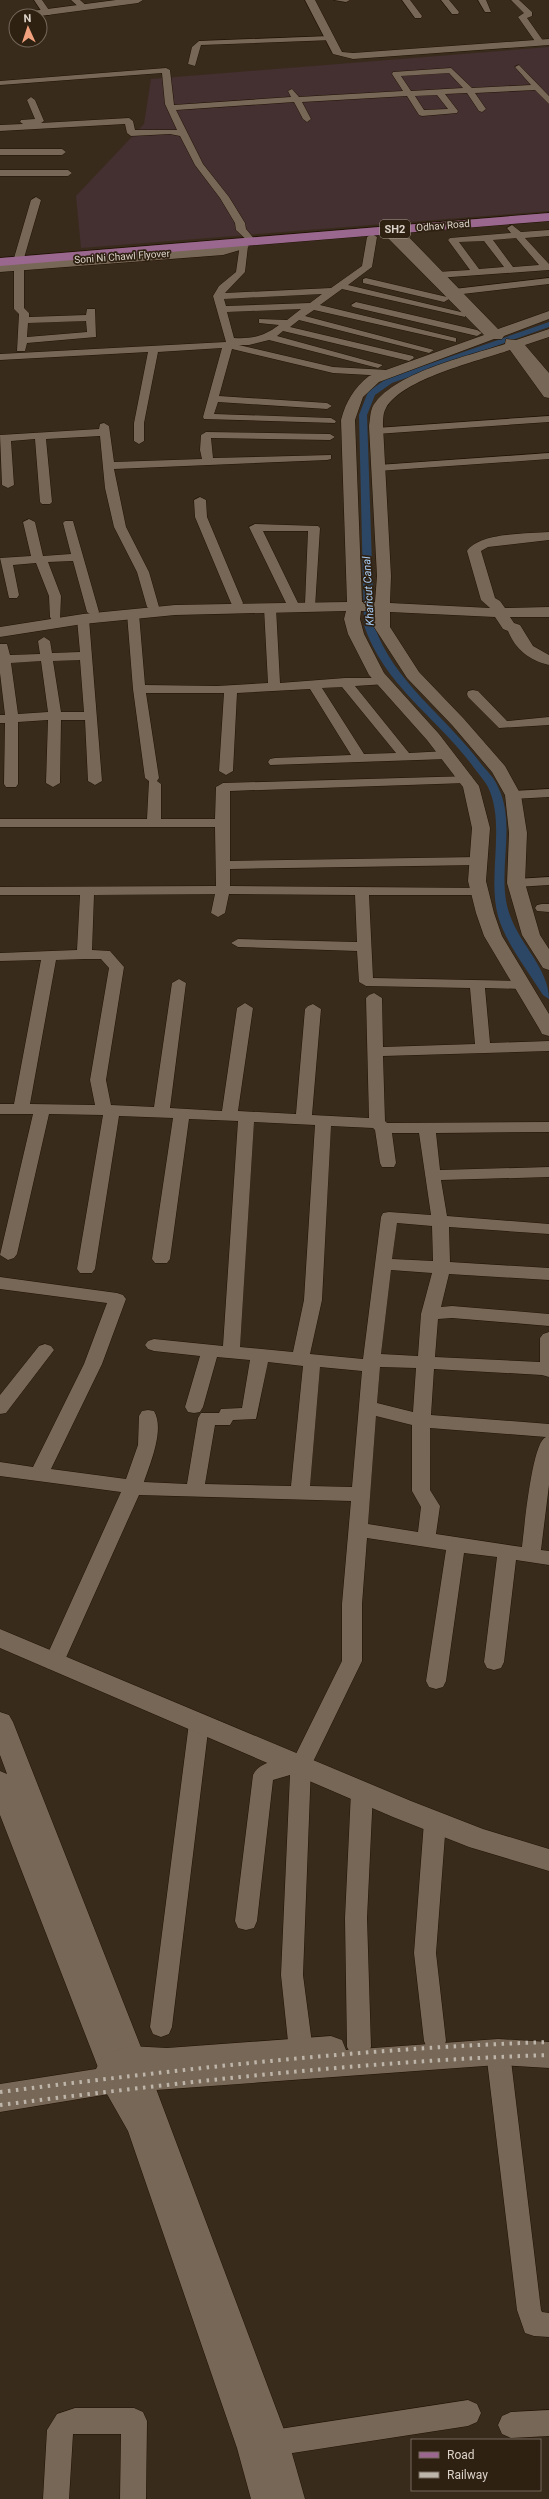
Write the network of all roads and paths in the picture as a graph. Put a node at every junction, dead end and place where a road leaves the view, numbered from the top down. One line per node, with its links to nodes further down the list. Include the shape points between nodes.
1 (75, 0): 12 (street)
2 (138, 0): 11 (main road)
3 (148, 0): 16 (main road)
4 (310, 0): 20 (street)
5 (338, 0): 6 (street)
6 (346, 0)
7 (406, 0): 17 (street)
8 (445, 0): 14 (street)
9 (482, 0): 13 (street)
10 (515, 0): 21 (street, via 529,14 522,17)
11 (115, 2): 12 (main road)
12 (85, 8): 15 (main road)
13 (488, 10)
14 (455, 12)
15 (48, 13)
16 (48, 14)
17 (418, 16)
18 (5, 18): 19 (main road)
19 (8, 18)
20 (330, 38): 21 (street, via 338,54 353,56); 22 (street, via 199,43)
21 (544, 42)
22 (192, 64)
23 (519, 67): 26 (street)
24 (0, 83): 33 (street, via 166,70)
25 (290, 88): 30 (street)
26 (537, 88): 27 (street); 32 (street)
27 (470, 91): 28 (street, via 452,70 396,74); 29 (street); 34 (street)
28 (410, 94): 29 (street); 29 (street, via 422,113 454,111); 30 (street)
29 (441, 94)
30 (297, 99): 33 (street); 35 (street)
31 (32, 100): 36 (street, via 40,121)
32 (549, 101)
33 (171, 108): 38 (street)
34 (482, 109)
35 (307, 119)
36 (0, 123)
37 (0, 128): 38 (street, via 129,116 131,133 170,131)
38 (183, 134): 55 (street, via 199,165 240,223)
39 (24, 140): 41 (street)
40 (0, 152): 41 (street)
41 (22, 152): 42 (street); 43 (street)
42 (62, 152)
43 (12, 167): 44 (street); 45 (street); 46 (street)
44 (68, 172)
45 (0, 173)
46 (8, 184)
47 (36, 200): 58 (street)
48 (549, 217): 51 (main road, Odhav Road / SH2)
49 (549, 224): 50 (main road, Odhav Road / SH2)
50 (514, 231): 51 (main road, Odhav Road / SH2); 52 (street); 54 (street); 60 (street)
51 (393, 232): 53 (main road, Odhav Road / SH2); 55 (main road, Odhav Road / SH2); 67 (street); 85 (street)
52 (549, 233)
53 (372, 237): 55 (main road, Odhav Road / SH2); 61 (street, via 367,267)
54 (486, 237): 62 (street); 64 (street, via 453,240)
55 (245, 243): 56 (main road, Soni Ni Chawl Flyover / SH2); 58 (street, via 223,251); 66 (street)
56 (225, 246): 57 (main road, Soni Ni Chawl Flyover / SH2); 59 (main road, Soni Ni Chawl Flyover / SH2)
57 (0, 261): 58 (street)
58 (19, 262): 59 (street); 79 (street, via 19,309 24,313)
59 (0, 267)
60 (547, 267): 62 (street)
61 (364, 269): 63 (street); 65 (street)
62 (510, 269): 64 (street)
63 (379, 272)
64 (476, 272): 67 (street)
65 (353, 277): 69 (street); 71 (street)
66 (238, 279): 70 (street); 72 (street, via 222,288)
67 (430, 281): 71 (street)
68 (549, 281): 71 (street)
69 (337, 289): 70 (street); 73 (street); 77 (street)
70 (239, 295): 72 (street)
71 (449, 295): 85 (street)
72 (218, 296): 75 (street)
73 (324, 298): 74 (street); 85 (street)
74 (311, 306): 75 (street); 81 (street); 86 (street)
75 (221, 310): 83 (street, via 230,341 249,342)
76 (57, 315): 79 (street); 84 (street); 84 (street, via 91,314 92,335)
77 (461, 315)
78 (549, 315): 85 (street)
79 (24, 320): 84 (street, via 21,345)
80 (263, 321): 81 (street)
81 (289, 323): 83 (street); 89 (street); 91 (street)
82 (549, 333): 85 (street)
83 (269, 337): 92 (street)
84 (58, 338)
85 (501, 339): 92 (street); 93 (street); 98 (street, via 398,387 378,409)
86 (452, 340)
87 (228, 345): 88 (street); 92 (street, via 333,370); 94 (street, via 220,364)
88 (154, 348): 90 (street); 102 (street, via 139,423)
89 (429, 350)
90 (0, 357)
91 (409, 358)
92 (384, 369): 122 (street, via 360,390 352,403 348,420)
93 (547, 384)
94 (214, 399): 95 (street); 97 (street, via 208,417 211,419)
95 (327, 406)
96 (549, 418): 98 (street)
97 (332, 421)
98 (376, 431): 107 (street)
99 (40, 435): 100 (street); 106 (street, via 104,429); 110 (street)
100 (3, 437): 108 (street)
101 (330, 437): 105 (street, via 206,435 204,438)
102 (139, 441)
103 (549, 456): 107 (street)
104 (327, 457): 105 (street)
105 (208, 461): 106 (street)
106 (108, 466): 124 (street, via 120,527 143,572)
107 (378, 468): 123 (street, via 384,576)
108 (8, 485)
109 (200, 500): 119 (street, via 201,517)
110 (46, 502)
111 (29, 522): 116 (street)
112 (69, 523): 115 (street)
113 (549, 536): 128 (street, via 485,543 475,548 488,600)
114 (549, 541): 128 (street, via 492,546 483,552)
115 (77, 557): 116 (street); 129 (street)
116 (38, 559): 117 (street); 130 (street, via 42,562 55,596)
117 (3, 562): 118 (street)
118 (13, 595)
119 (237, 603): 120 (street); 124 (street)
120 (292, 603): 121 (street); 121 (street, via 255,527 314,528)
121 (318, 605): 122 (street); 125 (street)
122 (355, 606): 123 (street); 138 (street, via 352,619 356,634)
123 (381, 606): 128 (street); 159 (street, via 382,627 404,662 499,770)
124 (153, 607): 129 (street)
125 (270, 608): 127 (street, via 175,610); 141 (street)
126 (549, 612): 128 (street)
127 (133, 614): 129 (street); 142 (street)
128 (502, 614): 136 (street, via 515,628 520,643 526,650); 137 (street, via 508,643 514,652)
129 (88, 616): 130 (street); 132 (street); 134 (street)
130 (56, 617): 131 (street)
131 (0, 624)
132 (0, 632)
133 (44, 641): 135 (street)
134 (86, 656): 135 (street); 146 (street)
135 (46, 657): 145 (street); 147 (street, via 4,653)
136 (549, 660)
137 (549, 667)
138 (382, 681): 139 (street); 149 (street)
139 (345, 682): 140 (street); 150 (street)
140 (313, 684): 141 (street); 151 (street)
141 (274, 685): 143 (street)
142 (139, 689): 143 (street); 162 (street, via 153,781)
143 (231, 689): 153 (street)
144 (473, 694): 148 (street, via 504,725)
145 (55, 716): 146 (street); 147 (street); 156 (street)
146 (92, 716): 155 (street)
147 (6, 719): 157 (street)
148 (549, 721)
149 (447, 755): 150 (street); 154 (street)
150 (406, 757): 151 (street)
151 (360, 759): 152 (street)
152 (275, 762)
153 (226, 770)
154 (466, 779): 161 (street, via 223,787); 163 (street, via 471,786 481,828)
155 (95, 781)
156 (53, 783)
157 (11, 784)
158 (549, 793): 159 (street)
159 (513, 794): 166 (street, via 518,833)
160 (0, 823): 162 (street)
161 (222, 823): 162 (street); 164 (street)
162 (154, 824)
163 (479, 861): 164 (street); 171 (street, via 477,881)
164 (223, 865): 168 (street)
165 (549, 882): 166 (street)
166 (516, 883): 178 (street, via 531,935)
167 (87, 890): 168 (street); 170 (street); 175 (street)
168 (223, 890): 169 (street); 172 (street)
169 (362, 890): 171 (street); 174 (street)
170 (0, 891)
171 (480, 891): 180 (street, via 493,936)
172 (218, 913)
173 (238, 943): 174 (street)
174 (364, 947): 181 (street, via 366,982)
175 (84, 955): 176 (street); 192 (street, via 105,954 117,967 98,1080)
176 (49, 956): 177 (street); 190 (street)
177 (0, 957)
178 (549, 964)
179 (179, 983): 193 (street)
180 (522, 984): 181 (street); 185 (street)
181 (478, 985): 187 (street)
182 (374, 998): 188 (street)
183 (244, 1008): 195 (street)
184 (313, 1009): 196 (street)
185 (549, 1030)
186 (549, 1046): 187 (street)
187 (483, 1048): 188 (street)
188 (376, 1052): 198 (street)
189 (0, 1108): 190 (street)
190 (21, 1109): 191 (street)
191 (42, 1109): 192 (street); 206 (street)
192 (108, 1110): 193 (street); 210 (street)
193 (161, 1113): 194 (street)
194 (182, 1114): 195 (street); 207 (street)
195 (237, 1116): 196 (street); 219 (street)
196 (304, 1119): 197 (street)
197 (323, 1120): 198 (street); 221 (street)
198 (380, 1125): 200 (street); 201 (street)
199 (549, 1127): 200 (street)
200 (427, 1128): 203 (street)
201 (388, 1164)
202 (549, 1172): 203 (street)
203 (432, 1175): 204 (street)
204 (440, 1221): 205 (street); 208 (street, via 389,1217); 209 (street)
205 (549, 1229)
206 (8, 1254)
207 (161, 1259)
208 (383, 1264): 209 (street); 222 (street)
209 (442, 1268): 211 (street); 213 (street)
210 (86, 1269)
211 (549, 1274)
212 (0, 1283): 233 (street, via 117,1299 93,1364)
213 (430, 1314): 214 (street, via 452,1312); 223 (street)
214 (549, 1320)
215 (549, 1338): 224 (street)
216 (154, 1345): 218 (street)
217 (45, 1350): 227 (street)
218 (210, 1351): 219 (street); 225 (street)
219 (231, 1353): 220 (street)
220 (260, 1356): 221 (street); 235 (street, via 250,1414 228,1414 224,1420 207,1418)
221 (306, 1361): 222 (street); 236 (street)
222 (371, 1363): 223 (street); 226 (street)
223 (425, 1363): 224 (street); 229 (street)
224 (549, 1370)
225 (194, 1407)
226 (368, 1407): 229 (street); 237 (street)
227 (0, 1408)
228 (148, 1416): 234 (street, via 147,1445)
229 (420, 1421): 230 (street); 239 (street, via 421,1491 431,1506)
230 (549, 1431)
231 (549, 1443): 242 (street, via 538,1492)
232 (0, 1469): 233 (street)
233 (39, 1474): 234 (street)
234 (133, 1487): 235 (street); 244 (street)
235 (195, 1491): 236 (street)
236 (300, 1493): 237 (street)
237 (361, 1494): 238 (street)
238 (358, 1530): 239 (street); 249 (street, via 352,1604 352,1662)
239 (426, 1540): 240 (street)
240 (456, 1544): 241 (street); 246 (street)
241 (507, 1552): 242 (street); 245 (street)
242 (540, 1557)
243 (0, 1638): 244 (street)
244 (54, 1662): 248 (street)
245 (494, 1662)
246 (436, 1681)
247 (0, 1722): 262 (street)
248 (199, 1723): 249 (street); 255 (street)
249 (301, 1766): 251 (street); 254 (street, via 278,1768 263,1775); 259 (street, via 292,1975)
250 (0, 1782): 262 (street)
251 (362, 1792): 252 (street); 258 (street, via 356,1918)
252 (435, 1822): 253 (street, via 478,1839); 256 (street, via 425,1953)
253 (549, 1860)
254 (246, 1921)
255 (161, 2027)
256 (435, 2041): 257 (main road, via 496,2037); 258 (main road)
257 (549, 2041)
258 (359, 2047): 259 (main road)
259 (300, 2051): 262 (main road, via 167,2061)
260 (498, 2052): 261 (main road); 262 (main road); 265 (street, via 529,2310 534,2324)
261 (549, 2055)
262 (124, 2071): 263 (main road); 264 (main road); 269 (street); 272 (street, via 253,2448)
263 (0, 2083)
264 (0, 2098)
265 (549, 2325)
266 (468, 2413): 269 (street)
267 (549, 2423): 268 (street)
268 (511, 2425)
269 (273, 2443): 273 (street)
270 (56, 2499): 271 (street, via 60,2430 66,2423 134,2421)
271 (133, 2499)
272 (267, 2499)
273 (288, 2499)

